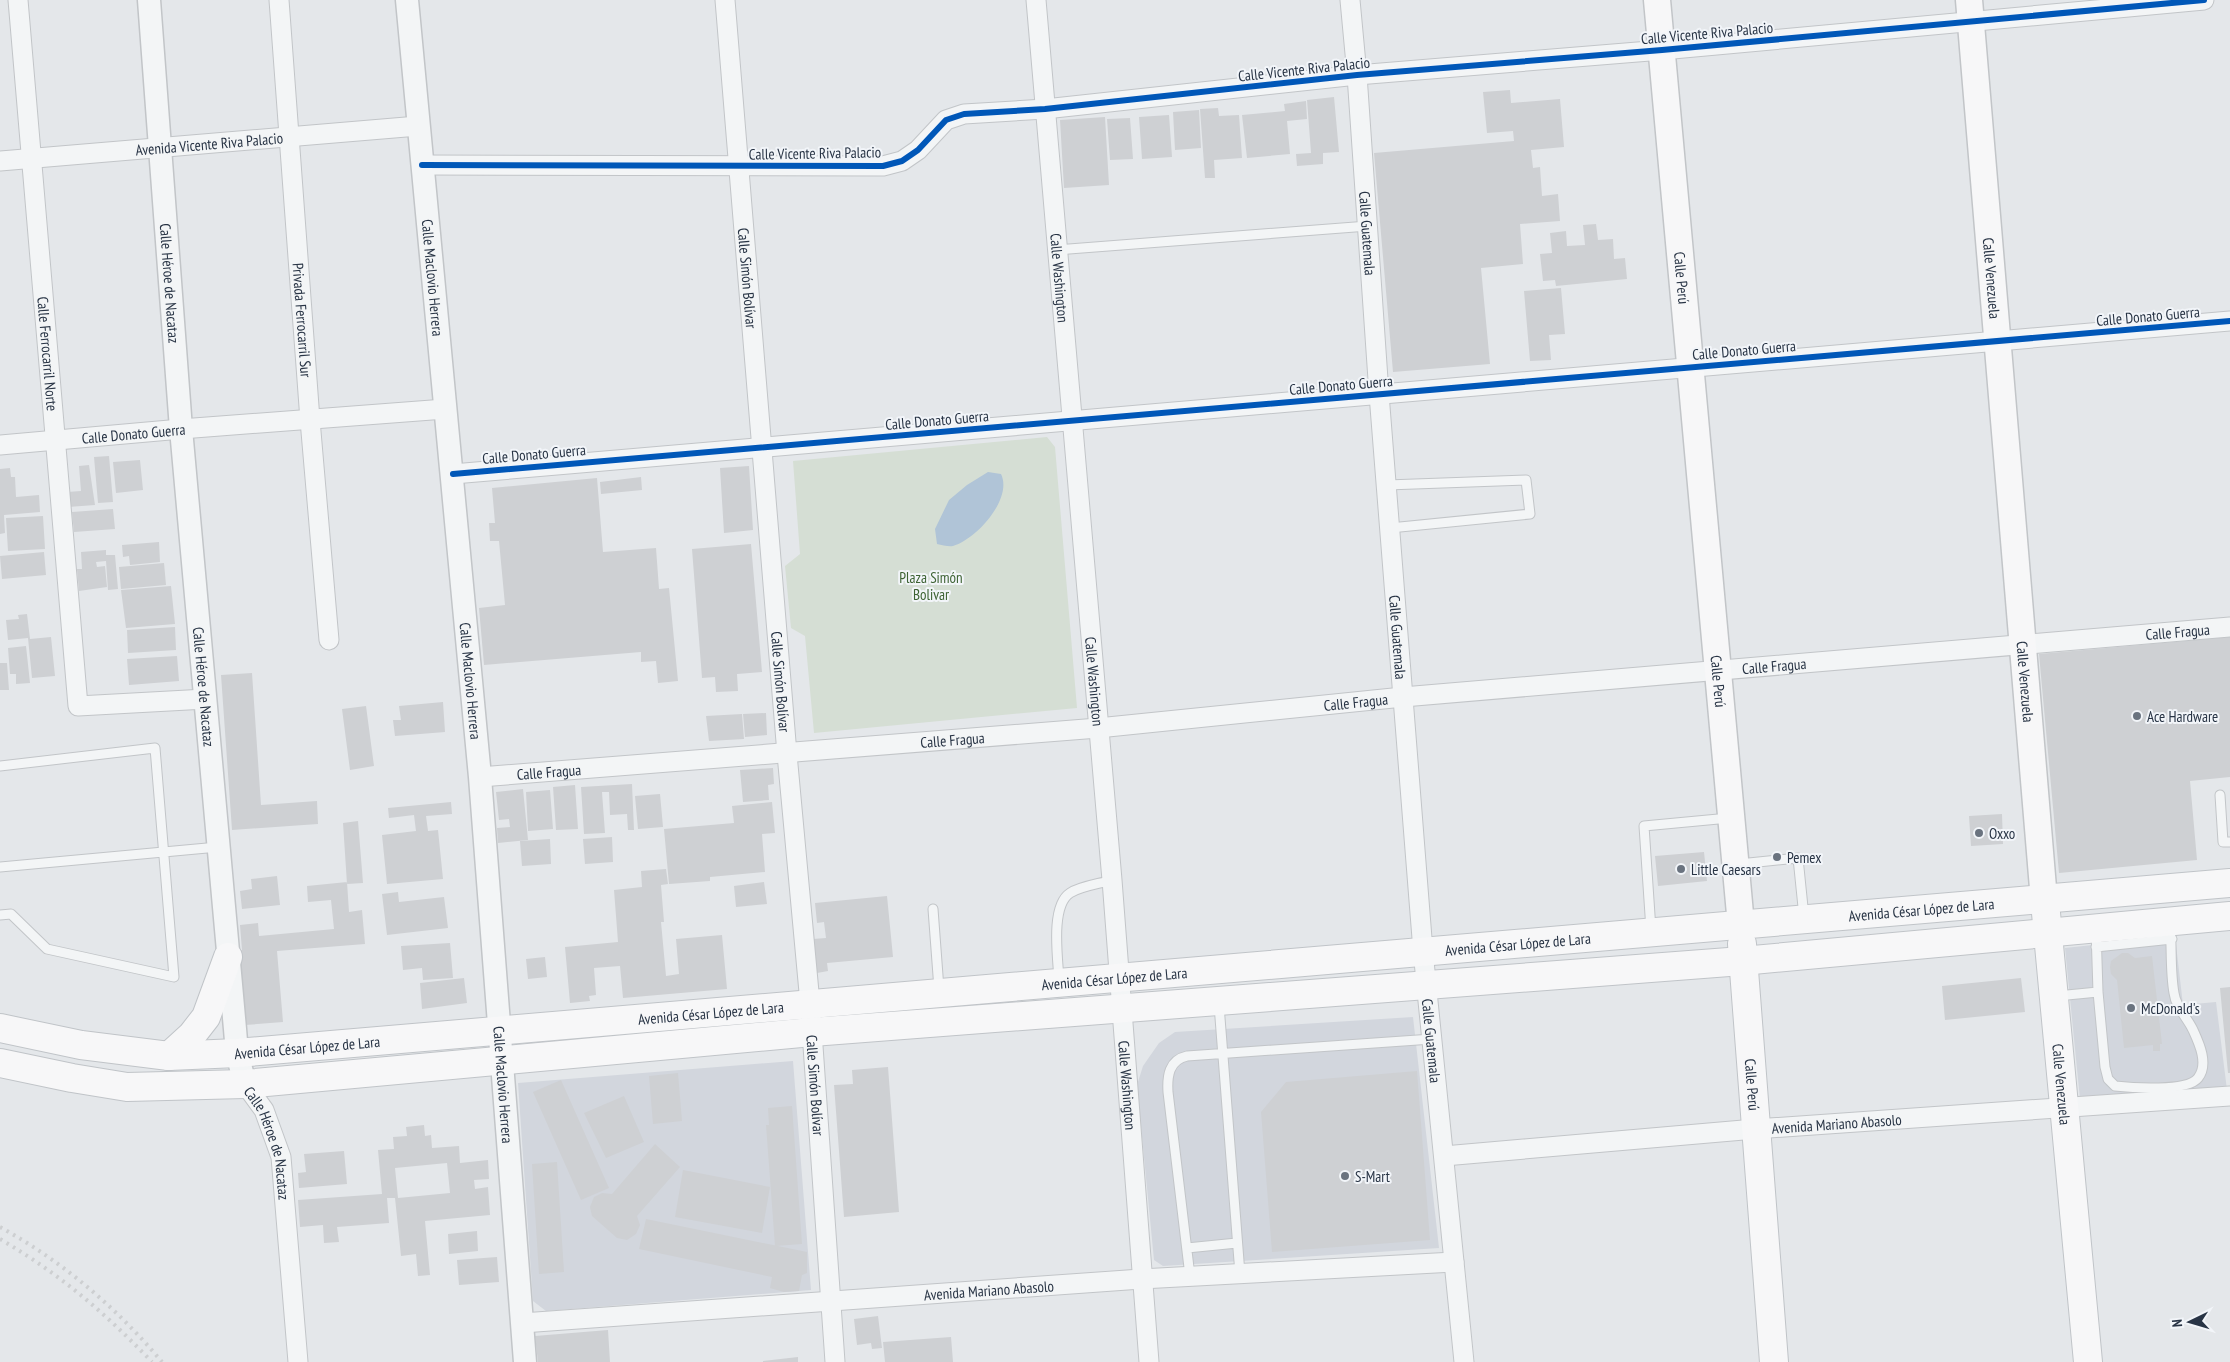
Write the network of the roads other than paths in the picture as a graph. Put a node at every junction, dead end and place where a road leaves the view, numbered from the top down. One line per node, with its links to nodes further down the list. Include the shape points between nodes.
1 (18, 0): 17 (street, Calle Ferrocarril Norte)
2 (149, 0): 16 (street, Calle Héroe de Nacataz)
3 (279, 0): 15 (street, Privada Ferrocarril Sur)
4 (408, 0): 14 (street, Calle Maclovio Herrera)
5 (725, 0): 20 (street, Calle Simón Bolívar)
6 (1036, 0): 13 (street, Calle Washington)
7 (1350, 0): 12 (street, Calle Guatemala)
8 (1657, 0): 11 (main road, Calle Perú)
9 (2204, 0): 10 (street, Calle Vicente Riva Palacio)
10 (1970, 10): 11 (street, Calle Vicente Riva Palacio); 24 (main road, Calle Venezuela)
11 (1662, 50): 12 (street, Calle Vicente Riva Palacio); 25 (main road, Calle Perú)
12 (1357, 75): 13 (street, Calle Vicente Riva Palacio); 21 (street, Calle Guatemala)
13 (1045, 109): 20 (street, Calle Vicente Riva Palacio, via 964,114 946,120 918,150 902,161 883,166); 22 (street, Calle Washington)
14 (418, 126): 15 (street, Avenida Vicente Riva Palacio); 19 (street, Calle Maclovio Herrera)
15 (289, 137): 16 (street, Avenida Vicente Riva Palacio); 28 (street, Privada Ferrocarril Sur)
16 (160, 148): 17 (street, Avenida Vicente Riva Palacio); 30 (street, Calle Héroe de Nacataz)
17 (31, 159): 18 (street, Avenida Vicente Riva Palacio); 31 (street, Calle Ferrocarril Norte)
18 (0, 161)
19 (422, 165): 20 (street, Calle Vicente Riva Palacio); 27 (street, Calle Maclovio Herrera)
20 (740, 167): 33 (street, Calle Simón Bolívar)
21 (1368, 226): 22 (lane); 26 (street, Calle Guatemala)
22 (1056, 250): 29 (street, Calle Washington)
23 (2230, 321): 24 (street, Calle Donato Guerra)
24 (1996, 341): 25 (street, Calle Donato Guerra); 39 (main road, Calle Venezuela)
25 (1689, 368): 26 (street, Calle Donato Guerra); 40 (main road, Calle Perú)
26 (1379, 394): 29 (street, Calle Donato Guerra); 35 (street, Calle Guatemala)
27 (445, 409): 28 (street, Calle Donato Guerra); 34 (street, Calle Maclovio Herrera)
28 (310, 420): 30 (street, Calle Donato Guerra); 38 (street, Privada Ferrocarril Sur)
29 (1072, 420): 33 (street, Calle Donato Guerra); 43 (street, Calle Washington)
30 (181, 429): 31 (street, Calle Donato Guerra); 42 (street, Calle Héroe de Nacataz)
31 (55, 441): 32 (street, Calle Donato Guerra); 42 (street, Calle Ferrocarril Norte, via 78,706)
32 (0, 445)
33 (763, 447): 34 (street, Calle Donato Guerra); 44 (street, Calle Simón Bolívar)
34 (453, 474): 46 (street, Calle Maclovio Herrera)
35 (1387, 485): 36 (street, Calle Guatemala); 36 (lane, via 1526,480 1530,514)
36 (1390, 528): 41 (street, Calle Guatemala)
37 (2230, 626): 39 (street, Calle Fragua)
38 (330, 640)
39 (2023, 644): 40 (street, Calle Fragua); 56 (main road, Calle Venezuela)
40 (1718, 670): 41 (street, Calle Fragua); 48 (main road, Calle Perú)
41 (1402, 698): 43 (street, Calle Fragua); 66 (street, Calle Guatemala)
42 (206, 699): 50 (street, Calle Héroe de Nacataz)
43 (1098, 728): 44 (street, Calle Fragua); 54 (street, Calle Washington)
44 (787, 754): 46 (street, Calle Fragua); 76 (street, Calle Simón Bolívar)
45 (0, 766): 51 (lane, via 155,748)
46 (480, 776): 79 (street, Calle Maclovio Herrera)
47 (2220, 795): 49 (lane, via 2224,842)
48 (1731, 818): 52 (main road, Calle Perú); 63 (lane, via 1644,826)
49 (2230, 842)
50 (218, 846): 51 (lane); 67 (street, Calle Héroe de Nacataz)
51 (162, 852): 53 (lane); 58 (lane, via 174,977 47,949 11,914)
52 (1735, 865): 60 (lane, via 1798,858); 61 (main road, Calle Perú)
53 (0, 867)
54 (1112, 880): 69 (street, Calle Washington); 70 (lane, via 1070,893 1060,906 1057,917)
55 (2230, 884): 56 (main road, Avenida César López de Lara)
56 (2044, 900): 60 (main road, Avenida César López de Lara); 64 (main road, Calle Venezuela)
57 (933, 909): 72 (lane)
58 (0, 915)
59 (2230, 916): 62 (main road, Avenida César López de Lara)
60 (1804, 920): 61 (main road, Avenida César López de Lara)
61 (1740, 925): 63 (main road, Avenida César López de Lara); 68 (main road, Calle Perú)
62 (2171, 930): 65 (main road, Avenida César López de Lara); 73 (lane, via 2174,993 2179,1011 2192,1027 2202,1050 2198,1078 2188,1084 2144,1088 2115,1086 2108,1079 2105,1067)
63 (1651, 932): 66 (main road, Avenida César López de Lara)
64 (2047, 932): 65 (main road, Avenida César López de Lara); 68 (main road, Avenida César López de Lara); 74 (main road, Calle Venezuela)
65 (2096, 937): 73 (lane)
66 (1423, 951): 69 (main road, Avenida César López de Lara); 71 (street, Calle Guatemala)
67 (228, 957): 82 (street, Calle Héroe de Nacataz); 84 (main road, via 206,1017)
68 (1742, 961): 71 (main road, Avenida César López de Lara); 90 (main road, Calle Perú)
69 (1119, 977): 70 (main road, Avenida César López de Lara); 77 (street, Calle Washington)
70 (1059, 982): 72 (main road, Avenida César López de Lara)
71 (1426, 985): 75 (main road, Avenida César López de Lara); 81 (street, Calle Guatemala)
72 (940, 992): 76 (main road, Avenida César López de Lara)
73 (2098, 992): 74 (lane)
74 (2054, 996): 89 (main road, Calle Venezuela)
75 (1219, 1002): 77 (main road, Avenida César López de Lara); 83 (lane)
76 (810, 1003): 79 (main road, Avenida César López de Lara); 80 (street, Calle Simón Bolívar)
77 (1122, 1010): 80 (main road, Avenida César López de Lara); 97 (street, Calle Washington)
78 (0, 1028): 84 (main road, Avenida César López de Lara, via 82,1045)
79 (499, 1030): 82 (main road, Avenida César López de Lara); 85 (street, Calle Maclovio Herrera)
80 (812, 1032): 85 (main road, Avenida César López de Lara); 98 (street, Calle Simón Bolívar)
81 (1432, 1039): 83 (lane); 91 (street, Calle Guatemala)
82 (237, 1053): 84 (main road, Avenida César López de Lara); 87 (street, Calle Héroe de Nacataz)
83 (1224, 1053): 92 (lane); 93 (lane, via 1182,1057 1168,1072)
84 (169, 1056)
85 (503, 1061): 87 (main road, Avenida César López de Lara); 99 (street, Calle Maclovio Herrera)
86 (0, 1063): 87 (main road, Avenida César López de Lara, via 127,1087)
87 (245, 1084): 100 (street, Calle Héroe de Nacataz, via 264,1110 281,1157)
88 (2230, 1096): 89 (street, Avenida Mariano Abasolo)
89 (2064, 1108): 90 (street, Avenida Mariano Abasolo); 106 (main road, Calle Venezuela)
90 (1755, 1129): 91 (street, Avenida Mariano Abasolo); 105 (main road, Calle Perú)
91 (1444, 1156): 94 (street, Calle Guatemala)
92 (1237, 1243): 93 (lane); 95 (lane)
93 (1187, 1248): 96 (lane)
94 (1454, 1262): 95 (street, Avenida Mariano Abasolo); 104 (street, Calle Guatemala)
95 (1240, 1274): 96 (street, Avenida Mariano Abasolo)
96 (1190, 1276): 97 (street, Avenida Mariano Abasolo)
97 (1141, 1279): 98 (street, Avenida Mariano Abasolo); 103 (street, Calle Washington)
98 (830, 1303): 99 (street, Avenida Mariano Abasolo); 102 (street, Calle Simón Bolívar)
99 (522, 1323): 101 (street, Calle Maclovio Herrera)
100 (298, 1362)
101 (525, 1362)
102 (835, 1362)
103 (1149, 1362)
104 (1464, 1362)
105 (1774, 1362)
106 (2088, 1362)

